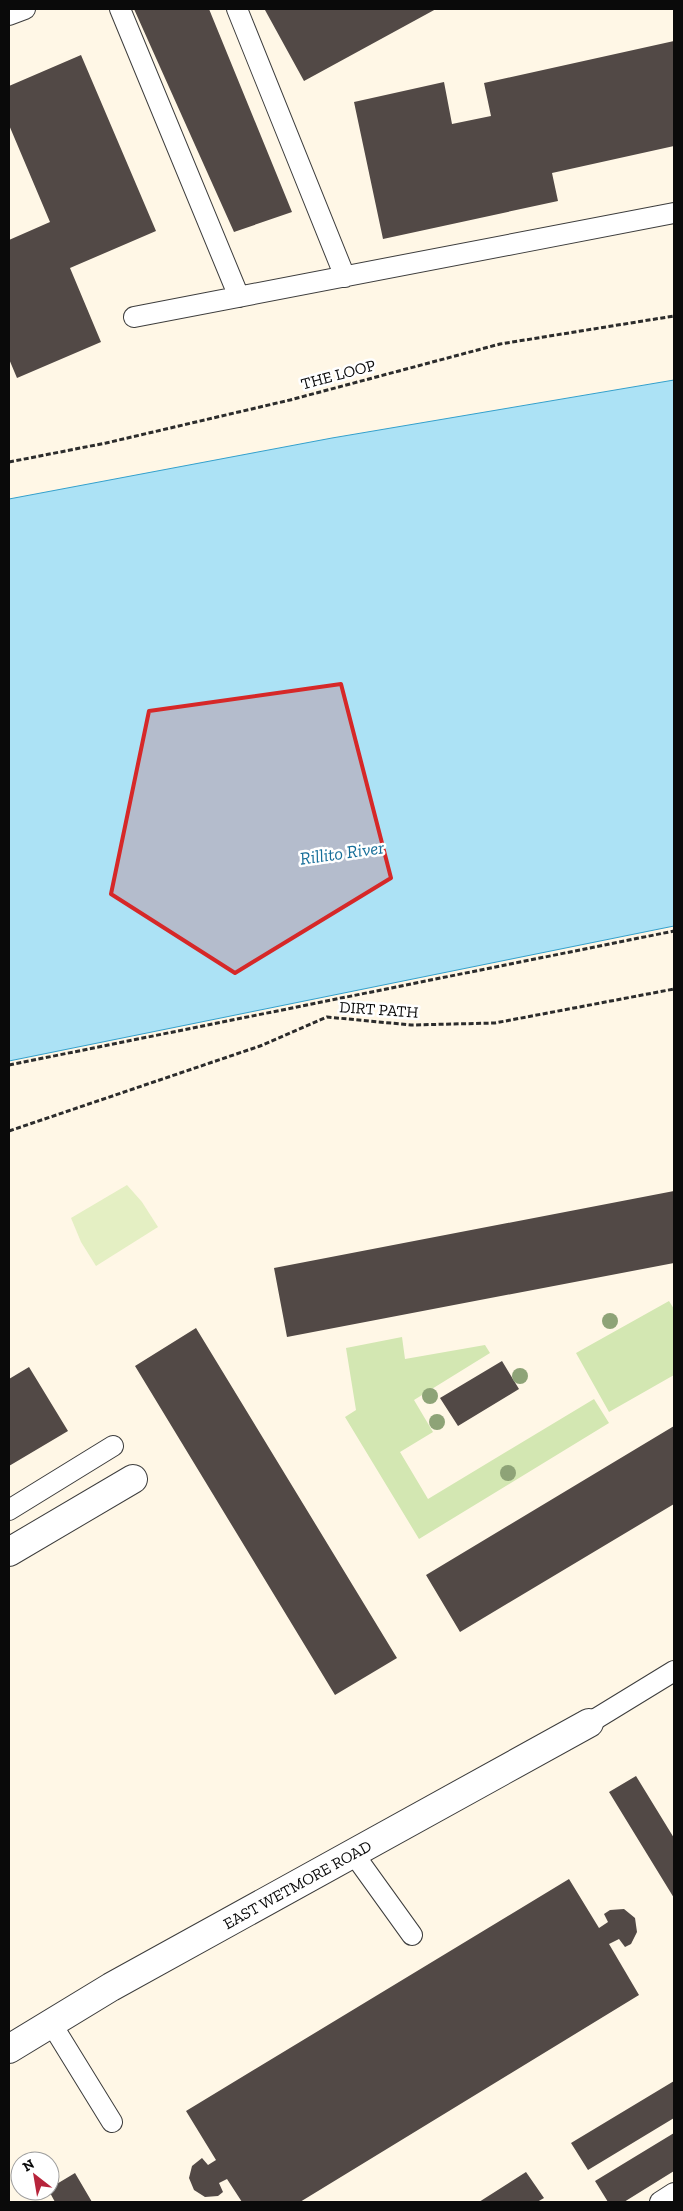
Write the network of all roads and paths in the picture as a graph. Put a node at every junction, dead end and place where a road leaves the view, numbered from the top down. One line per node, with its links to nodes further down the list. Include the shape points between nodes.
1 (25, 9): 4 (lane)
2 (120, 9): 7 (lane)
3 (237, 9): 6 (lane)
4 (9, 16)
5 (674, 214): 6 (lane)
6 (345, 277): 7 (lane)
7 (238, 297): 9 (lane)
8 (674, 316): 10 (path, THE LOOP, via 500,344 290,400)
9 (134, 317)
10 (9, 462)
11 (674, 931): 13 (path)
12 (674, 989): 14 (path, DIRT PATH, via 495,1023 411,1025 327,1017 260,1046)
13 (9, 1065)
14 (9, 1130)
15 (112, 1446): 17 (lane)
16 (132, 1479): 18 (street)
17 (9, 1510)
18 (9, 1552)
19 (674, 1671): 20 (lane)
20 (589, 1723): 21 (street, EAST WETMORE ROAD)
21 (353, 1854): 22 (lane); 23 (street, EAST WETMORE ROAD)
22 (412, 1935)
23 (51, 2023): 24 (street, EAST WETMORE ROAD); 25 (lane)
24 (9, 2048)
25 (112, 2122)
26 (674, 2194): 27 (lane)
27 (660, 2202)

